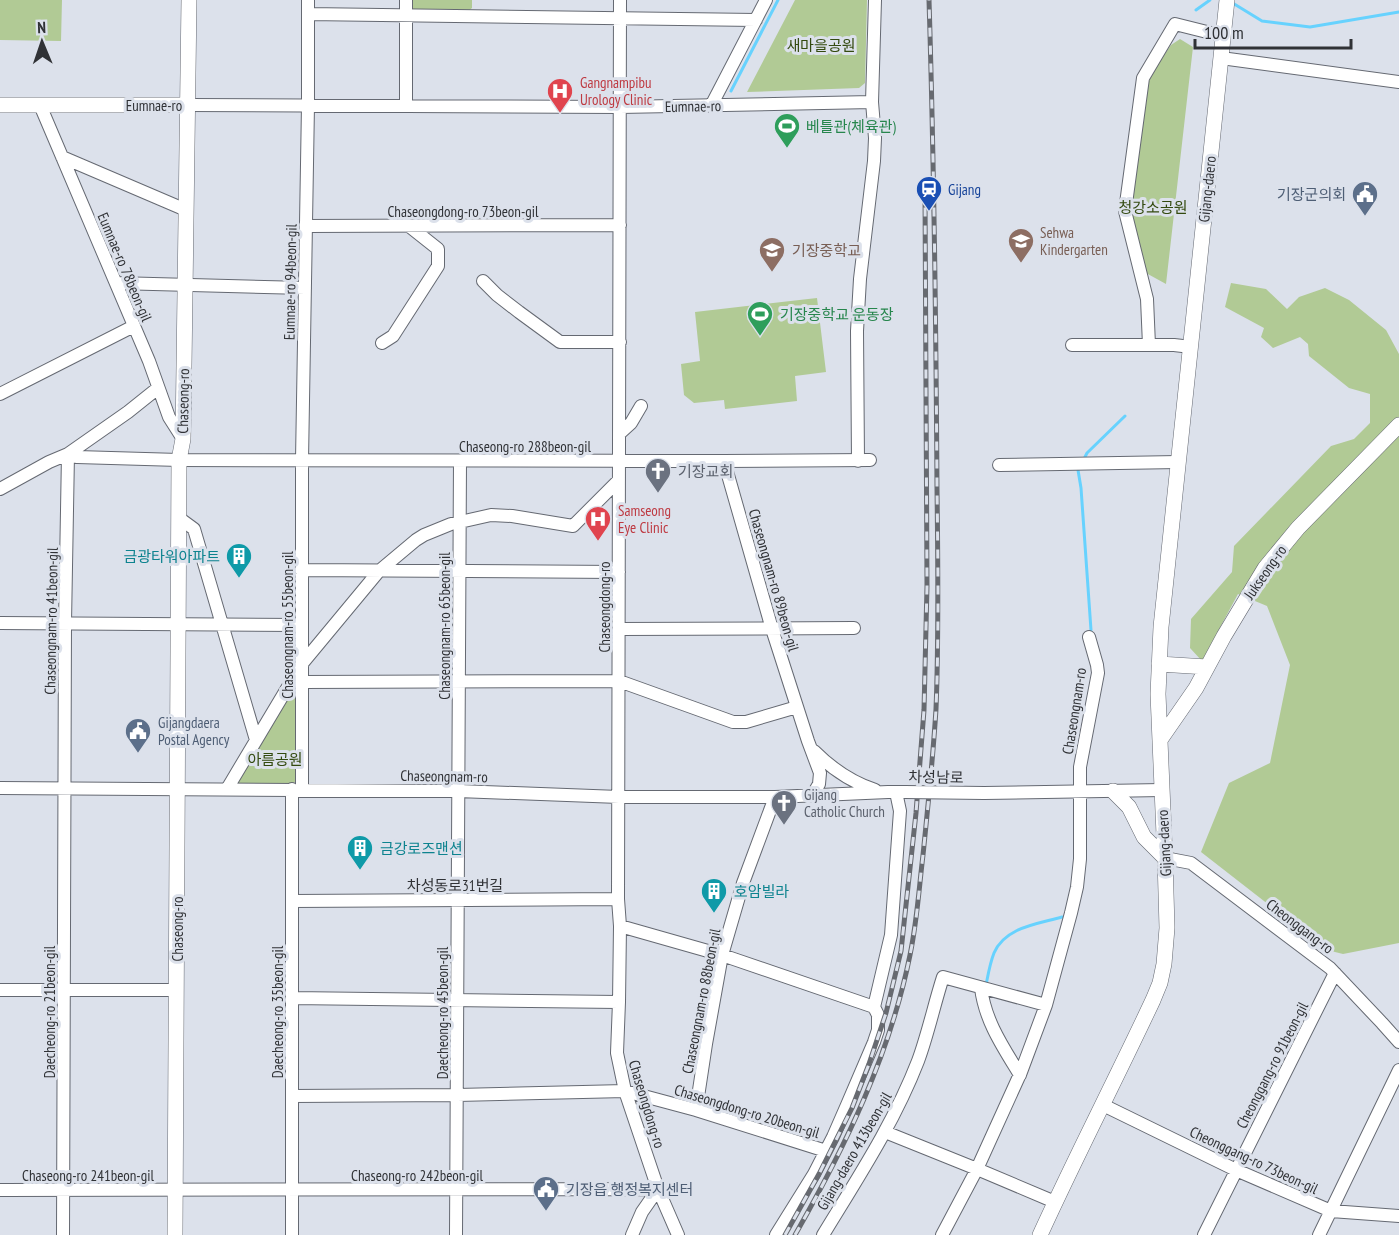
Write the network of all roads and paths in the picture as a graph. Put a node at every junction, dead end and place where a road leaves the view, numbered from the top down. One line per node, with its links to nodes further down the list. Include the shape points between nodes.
1 (189, 0): 18 (main road, Chaseong-ro)
2 (308, 0): 8 (street)
3 (406, 0): 9 (street)
4 (620, 0): 10 (street, Chaseongdong-ro)
5 (766, 0): 11 (street)
6 (875, 0): 15 (street)
7 (1227, 0): 12 (main road, Gijang-daero)
8 (308, 14): 9 (street); 19 (street)
9 (406, 15): 10 (street); 20 (street)
10 (620, 18): 11 (street); 22 (street, Chaseongdong-ro)
11 (756, 20): 21 (street)
12 (1223, 33): 13 (main road, Gijang-daero); 36 (street, via 1175,24 1143,78 1125,211 1147,298)
13 (1221, 58): 14 (street); 37 (main road, Gijang-daero)
14 (1399, 82)
15 (872, 102): 21 (street, Eumnae-ro); 49 (street, Chaseong-ro 288beon-gil, via 874,161 857,331 864,460)
16 (0, 105): 17 (main road, Eumnae-ro)
17 (40, 105): 18 (main road, Eumnae-ro); 23 (street, Eumnae-ro 78beon-gil)
18 (188, 105): 19 (street, Eumnae-ro); 24 (main road, Chaseong-ro)
19 (308, 105): 20 (street, Eumnae-ro); 26 (street, Eumnae-ro 94beon-gil)
20 (406, 106): 22 (street, Eumnae-ro)
21 (711, 106): 22 (street, Eumnae-ro)
22 (620, 107): 25 (street, Chaseongdong-ro)
23 (62, 157): 24 (street); 29 (street, Eumnae-ro 78beon-gil)
24 (186, 210): 30 (main road, Chaseong-ro)
25 (620, 225): 27 (street, Chaseongdong-ro 73beon-gil); 33 (street, Chaseongdong-ro)
26 (306, 226): 27 (street, Chaseongdong-ro 73beon-gil); 31 (street, Eumnae-ro 94beon-gil)
27 (409, 226): 34 (street, via 438,249 438,266 393,336)
28 (483, 281): 33 (street, via 560,342)
29 (116, 282): 30 (street); 32 (street, Eumnae-ro 78beon-gil)
30 (184, 285): 31 (street); 43 (main road, Chaseong-ro)
31 (305, 288): 46 (street, Eumnae-ro 94beon-gil)
32 (134, 326): 38 (street, Eumnae-ro 78beon-gil); 39 (street)
33 (620, 342): 42 (street, Chaseongdong-ro)
34 (382, 343)
35 (1072, 345): 36 (street)
36 (1149, 345): 37 (street)
37 (1191, 347): 50 (main road, Gijang-daero)
38 (158, 388): 43 (street, Eumnae-ro 78beon-gil); 44 (street)
39 (0, 394)
40 (641, 405): 42 (street)
41 (1399, 425): 71 (main road, Jukseong-ro, via 1298,528 1265,568)
42 (620, 433): 48 (street, Chaseongdong-ro)
43 (183, 439): 45 (main road, Chaseong-ro)
44 (68, 454): 45 (street, Chaseong-ro 288beon-gil, via 77,458); 53 (street); 61 (street, Chaseongnam-ro 41beon-gil)
45 (179, 460): 46 (street, Chaseong-ro 288beon-gil); 54 (main road, Chaseong-ro)
46 (302, 460): 47 (street, Chaseong-ro 288beon-gil); 56 (street, Chaseongnam-ro 55beon-gil)
47 (460, 461): 48 (street, Chaseong-ro 288beon-gil); 55 (street, Chaseongnam-ro 65beon-gil)
48 (620, 461): 49 (street, Chaseong-ro 288beon-gil); 52 (street, Chaseongdong-ro)
49 (724, 461): 65 (street, Chaseongnam-ro 89beon-gil)
50 (1178, 462): 51 (street); 69 (main road, Gijang-daero)
51 (999, 465)
52 (620, 480): 55 (street, via 573,526 503,515); 59 (street, Chaseongdong-ro)
53 (0, 489)
54 (179, 518): 62 (main road, Chaseong-ro); 63 (street, via 194,529)
55 (460, 521): 57 (street, via 424,535); 58 (street, Chaseongnam-ro 65beon-gil)
56 (302, 570): 57 (street); 64 (street, Chaseongnam-ro 55beon-gil)
57 (379, 571): 58 (street); 70 (street)
58 (460, 571): 59 (street); 74 (street, Chaseongnam-ro 65beon-gil)
59 (619, 572): 67 (street, Chaseongdong-ro)
60 (0, 623): 61 (street)
61 (65, 623): 62 (street); 80 (street, Chaseongnam-ro 41beon-gil)
62 (179, 624): 63 (street); 81 (main road, Chaseong-ro)
63 (222, 624): 64 (street); 76 (street)
64 (301, 625): 70 (street, Chaseongnam-ro 55beon-gil)
65 (772, 628): 66 (street); 67 (street); 75 (street, Chaseongnam-ro 89beon-gil)
66 (854, 628)
67 (619, 629): 72 (street, Chaseongdong-ro)
68 (1089, 637): 86 (street, Chaseongnam-ro, via 1098,673 1080,767)
69 (1159, 664): 71 (main road); 77 (main road, Gijang-daero)
70 (301, 665): 73 (street, Chaseongnam-ro 55beon-gil); 76 (street)
71 (1208, 667): 77 (main road, Jukseong-ro)
72 (619, 681): 74 (street); 75 (street, via 733,722); 90 (street, Chaseongdong-ro)
73 (302, 682): 74 (street); 83 (street, Chaseongnam-ro 55beon-gil)
74 (459, 682): 84 (street, Chaseongnam-ro 65beon-gil)
75 (797, 707): 78 (street, Chaseongnam-ro 89beon-gil)
76 (256, 740): 82 (street)
77 (1160, 740): 85 (main road, Gijang-daero)
78 (812, 749): 88 (street, via 850,779 869,788); 89 (street, Chaseongnam-ro 89beon-gil, via 820,778)
79 (0, 788): 80 (street, Chaseongnam-ro)
80 (65, 788): 81 (street, Chaseongnam-ro); 101 (street, Daecheong-ro 21beon-gil)
81 (178, 789): 82 (street, Chaseongnam-ro); 102 (main road, Chaseong-ro)
82 (227, 789): 83 (street, Chaseongnam-ro)
83 (297, 789): 84 (street, Chaseongnam-ro); 95 (street, Daecheong-ro 35beon-gil)
84 (458, 790): 90 (street, Chaseongnam-ro); 94 (street, Daecheong-ro 45beon-gil)
85 (1161, 790): 87 (street); 92 (main road, Gijang-daero)
86 (1080, 791): 87 (street); 88 (street, 차성남로, bridge); 106 (street, Chaseongnam-ro, via 1077,887)
87 (1113, 791): 92 (main road, via 1129,807 1144,837)
88 (896, 792): 89 (street, Chaseongnam-ro); 107 (street, via 900,811 891,934)
89 (812, 796): 91 (street, Chaseongnam-ro)
90 (619, 797): 91 (street, Chaseongnam-ro); 93 (street, Chaseongdong-ro)
91 (776, 797): 97 (street, Chaseongnam-ro 88beon-gil, via 743,883)
92 (1165, 858): 98 (street, Cheonggang-ro, via 1191,862); 114 (main road, Gijang-daero, via 1167,928 1160,983)
93 (618, 899): 94 (street, 차성동로31번길); 96 (street, Chaseongdong-ro)
94 (458, 900): 95 (street, 차성동로31번길); 104 (street, Daecheong-ro 45beon-gil)
95 (292, 901): 103 (street, Daecheong-ro 35beon-gil)
96 (620, 926): 97 (street); 105 (street, Chaseongdong-ro)
97 (722, 955): 107 (street); 115 (street, Chaseongnam-ro 88beon-gil)
98 (1335, 973): 108 (street, Cheonggang-ro); 119 (street, Cheonggang-ro 91beon-gil)
99 (981, 988): 106 (street); 110 (street, via 991,1025); 116 (street, Gijang-daero 413beon-gil, via 943,977 918,1060)
100 (0, 990): 101 (street)
101 (64, 990): 102 (street); 122 (street, Daecheong-ro 21beon-gil)
102 (177, 990): 123 (main road, Chaseong-ro)
103 (292, 998): 104 (street); 113 (street, Daecheong-ro 35beon-gil)
104 (457, 1000): 105 (street); 112 (street, Daecheong-ro 45beon-gil)
105 (619, 1002): 111 (street, Chaseongdong-ro, via 617,1053)
106 (1046, 1005): 110 (street, Chaseongnam-ro)
107 (874, 1007): 117 (street, via 878,1030 874,1042)
108 (1399, 1042)
109 (1399, 1070): 127 (street)
110 (1020, 1075): 118 (street, Chaseongnam-ro)
111 (625, 1091): 112 (street, Chaseongdong-ro 20beon-gil); 115 (street, Chaseongdong-ro 20beon-gil); 120 (street, Chaseongdong-ro)
112 (457, 1095): 113 (street, Chaseongdong-ro 20beon-gil); 125 (street, Daecheong-ro 45beon-gil)
113 (292, 1096): 124 (street, Daecheong-ro 35beon-gil)
114 (1103, 1105): 119 (street, Cheonggang-ro 73beon-gil); 126 (main road, Gijang-daero)
115 (696, 1110): 117 (street, Chaseongdong-ro 20beon-gil)
116 (885, 1132): 118 (street); 136 (street, Gijang-daero 413beon-gil)
117 (826, 1151): 135 (street)
118 (977, 1168): 126 (street); 137 (street, Chaseongnam-ro)
119 (1236, 1170): 127 (street, Cheonggang-ro 73beon-gil); 139 (street, Cheonggang-ro 91beon-gil)
120 (658, 1189): 125 (street, Chaseong-ro 242beon-gil); 133 (street); 134 (street, Chaseongdong-ro)
121 (0, 1190): 122 (street, Chaseong-ro 241beon-gil)
122 (63, 1190): 123 (street, Chaseong-ro 241beon-gil); 129 (street, Daecheong-ro 21beon-gil)
123 (176, 1190): 124 (street, Chaseong-ro 242beon-gil); 130 (main road, Chaseong-ro)
124 (292, 1190): 125 (street, Chaseong-ro 242beon-gil); 131 (street, Daecheong-ro 35beon-gil)
125 (456, 1190): 132 (street, Daecheong-ro 45beon-gil)
126 (1055, 1202): 138 (main road, Gijang-daero)
127 (1330, 1212): 128 (street, Cheonggang-ro 73beon-gil); 140 (street)
128 (1399, 1216)
129 (63, 1235)
130 (176, 1235)
131 (292, 1235)
132 (456, 1235)
133 (632, 1235)
134 (678, 1235)
135 (776, 1235)
136 (823, 1235)
137 (942, 1235)
138 (1040, 1235)
139 (1204, 1235)
140 (1319, 1235)

